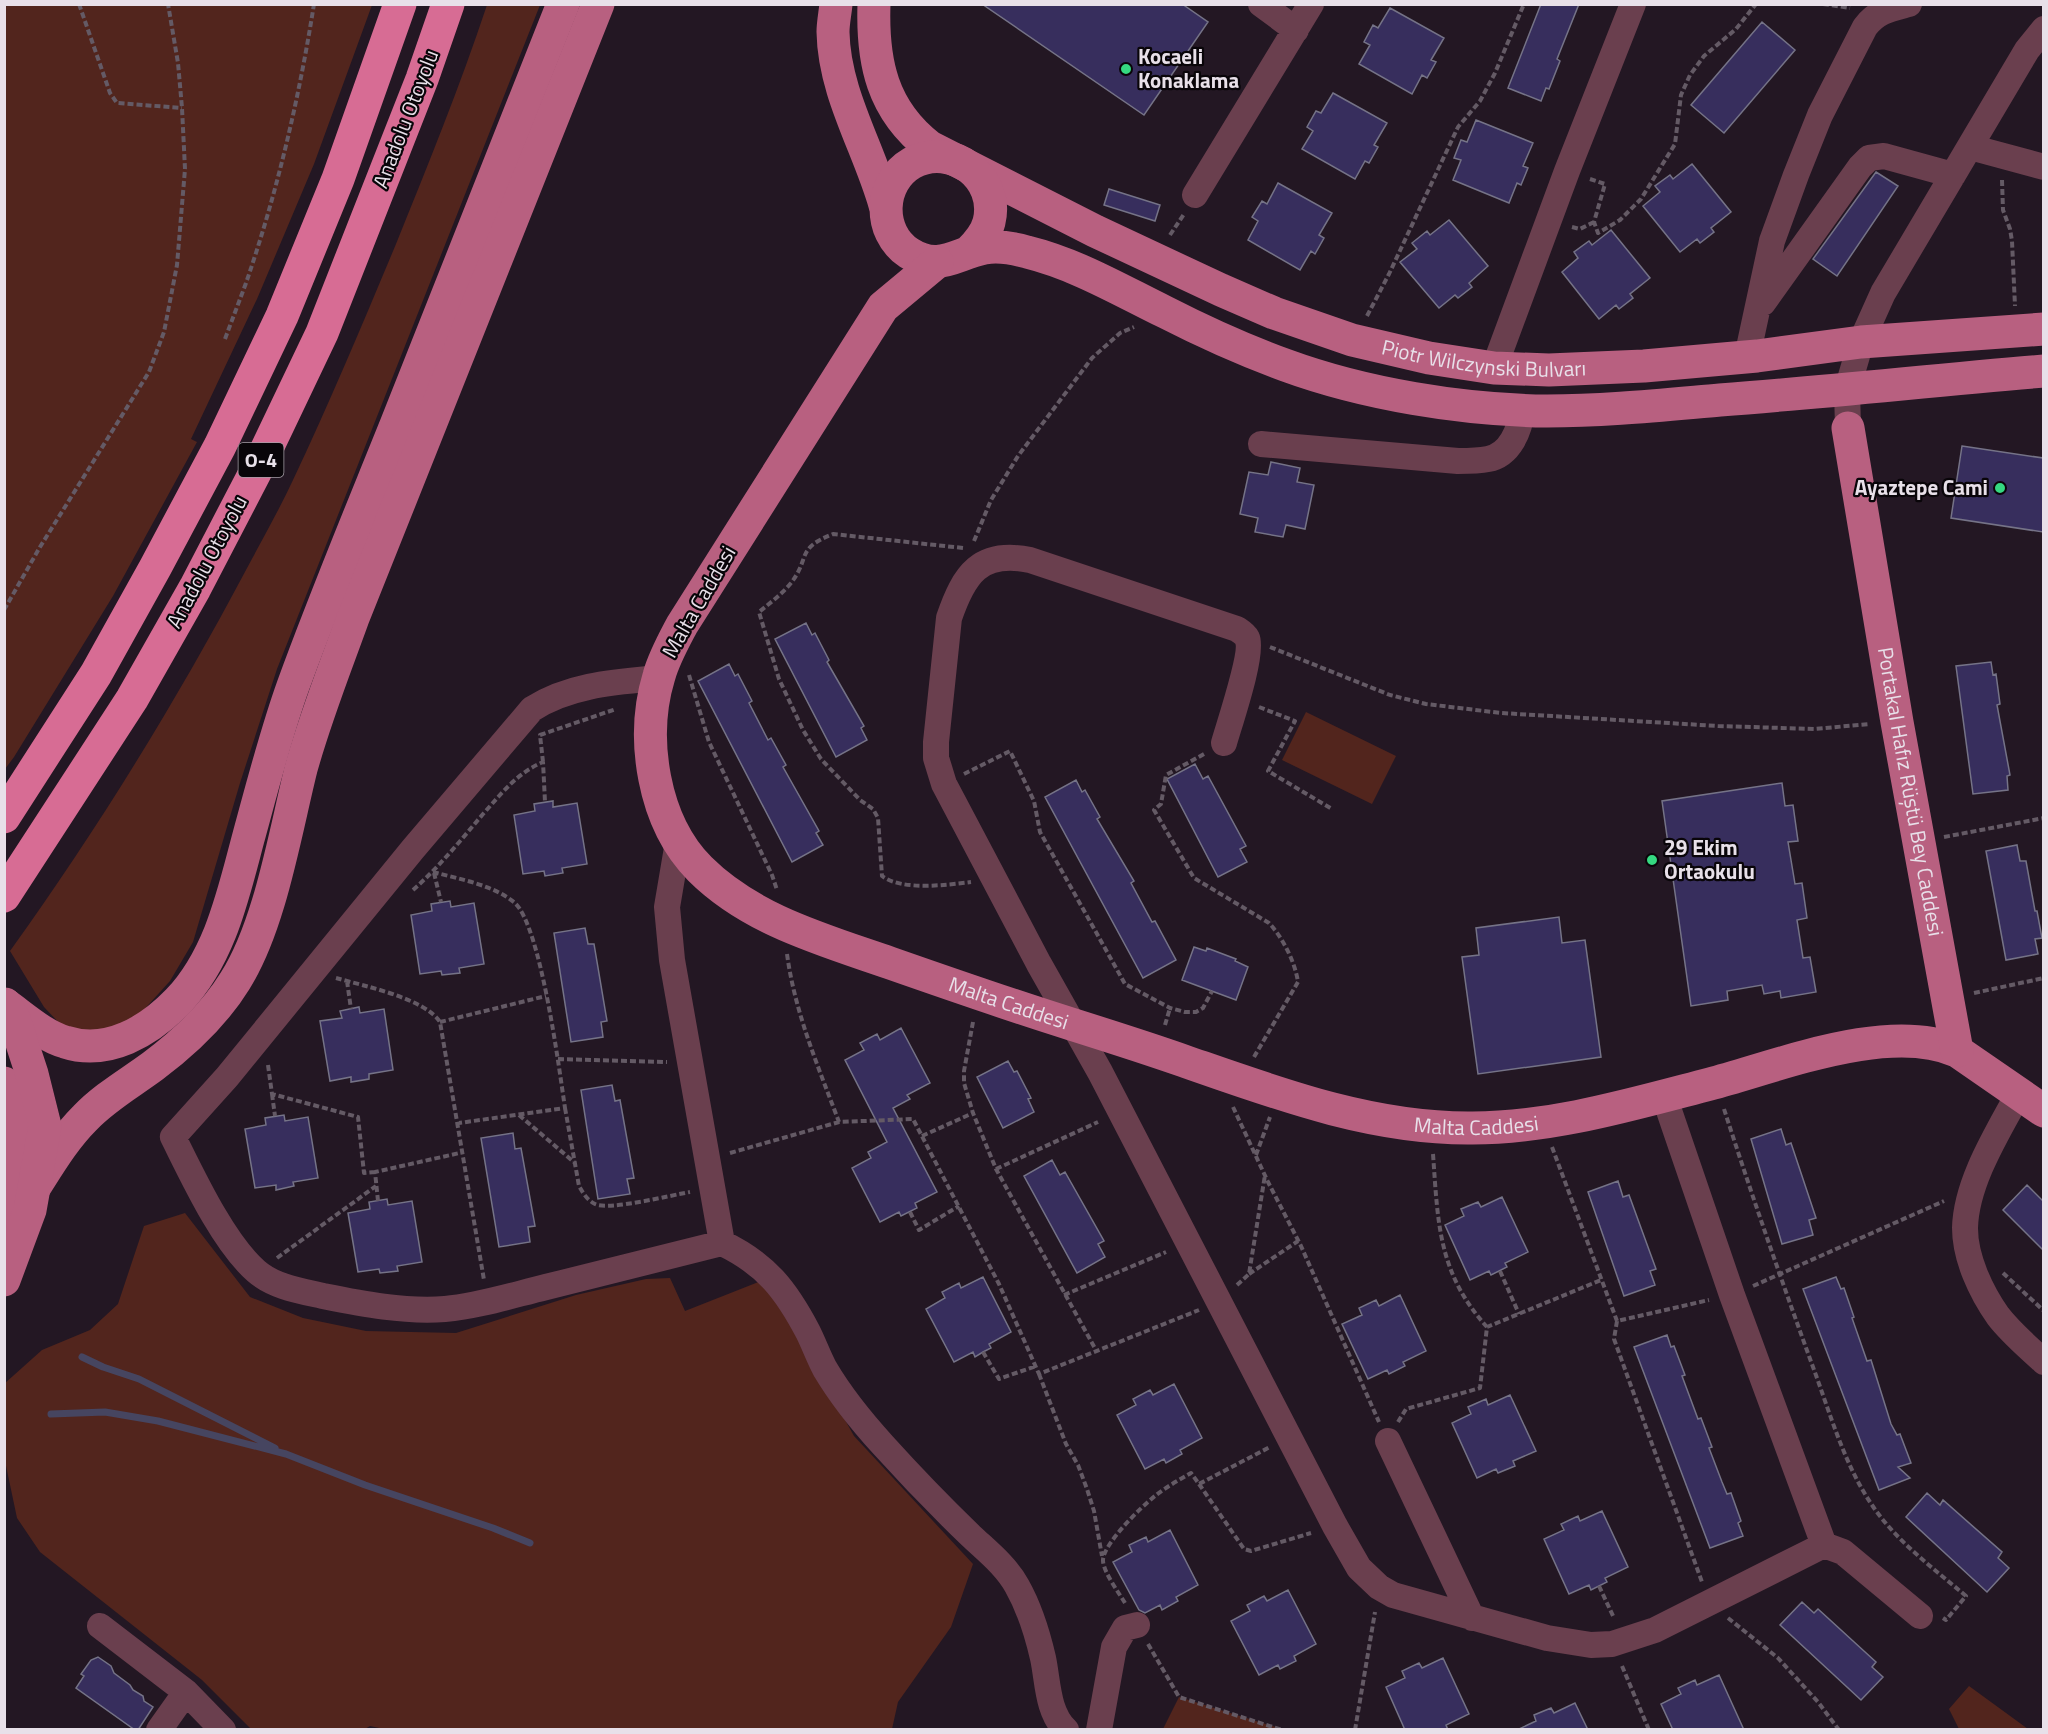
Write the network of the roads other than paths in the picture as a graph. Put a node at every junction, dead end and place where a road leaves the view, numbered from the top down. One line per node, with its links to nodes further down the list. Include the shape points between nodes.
1 (400, 4): 35 (highway, Anadolu Otoyolu / O-4, via 334,190 282,316 220,446 96,674)
2 (448, 4): 37 (highway, Anadolu Otoyolu / O-4, via 322,333 260,463 132,699)
3 (563, 4): 38 (main road, via 325,597 284,710 230,904 203,969 179,1000 153,1023 106,1046 63,1042)
4 (598, 4): 44 (main road, via 349,629 302,766 253,945 236,980 213,1012 189,1037 85,1117)
5 (836, 4): 18 (main road, via 836,63)
6 (874, 4): 14 (main road, Piotr Wilczynski Bulvarı, via 877,65 887,96 919,139)
7 (1261, 4): 12 (street)
8 (1311, 4): 12 (street)
9 (1633, 4): 27 (street)
10 (1909, 4): 23 (street, via 1873,17 1824,106 1773,241)
11 (2043, 29): 13 (street)
12 (1296, 30): 17 (street)
13 (1970, 147): 15 (street); 16 (street)
14 (962, 162): 18 (main road, Piotr Wilczynski Bulvarı, via 945,156 911,163 898,174); 20 (main road, Piotr Wilczynski Bulvarı, via 976,172 986,187 990,205 982,239); 27 (main road, Piotr Wilczynski Bulvarı, via 1056,212 1274,313 1352,340)
15 (2043, 167)
16 (1953, 175): 23 (street, via 1884,156 1869,158); 25 (street, via 1883,294)
17 (1195, 195)
18 (885, 205): 19 (main road)
19 (894, 238): 21 (main road, via 905,251); 22 (main road, Malta Caddesi)
20 (969, 252): 21 (main road, Piotr Wilczynski Bulvarı, via 954,260); 30 (main road, Piotr Wilczynski Bulvarı, via 1009,247 1058,260 1249,350 1325,378 1452,404)
21 (937, 262): 22 (main road, Malta Caddesi)
22 (883, 307): 33 (main road, Malta Caddesi, via 682,625 667,652)
23 (1756, 313): 26 (street)
24 (2029, 322): 25 (main road, Piotr Wilczynski Bulvarı)
25 (1861, 342): 26 (main road, Piotr Wilczynski Bulvarı); 29 (street)
26 (1747, 357): 27 (main road, Piotr Wilczynski Bulvarı, via 1644,366)
27 (1494, 368)
28 (2043, 371): 29 (main road, Piotr Wilczynski Bulvarı)
29 (1847, 390): 30 (main road, Piotr Wilczynski Bulvarı, via 1633,407); 31 (street)
30 (1522, 410): 32 (street, via 1512,442 1490,459 1458,461)
31 (1848, 428): 40 (main road, Portakal Hafız Rüştü Bey Caddesi)
32 (1261, 444)
33 (667, 682): 36 (main road, Malta Caddesi, via 652,715 653,767); 46 (street, via 618,681 591,686 546,700 532,709 173,1137 231,1241 257,1272 272,1282 301,1291 387,1308 447,1309)
34 (1224, 743): 39 (street, via 1248,656 1248,638 1237,629 1015,557 987,561 968,576 950,618 936,742 939,769)
35 (4, 817)
36 (678, 842): 39 (main road, Malta Caddesi, via 698,867 736,899 784,924); 46 (street, via 667,907 672,960)
37 (9, 890)
38 (5, 1004): 44 (main road, via 29,1063 45,1126)
39 (1073, 1025): 42 (main road, Malta Caddesi, via 1344,1113 1431,1126 1508,1126); 52 (street, via 1359,1568 1380,1587 1408,1600)
40 (1957, 1052): 42 (main road, Malta Caddesi, via 1923,1042 1878,1042); 43 (main road)
41 (4, 1083): 45 (main road, via 13,1108 14,1163)
42 (1664, 1096): 50 (street)
43 (2031, 1102): 48 (street, via 1994,1139 1974,1187 1967,1214 1966,1242 1978,1280 1999,1317)
44 (34, 1188): 47 (main road, via 30,1210)
45 (4, 1232)
46 (722, 1243): 58 (street, via 762,1266 780,1286 825,1369 851,1406 882,1444 1016,1583 1031,1612 1052,1705)
47 (4, 1280)
48 (2043, 1362)
49 (1388, 1441): 52 (street)
50 (1824, 1545): 51 (street, via 1842,1552); 52 (street, via 1655,1630 1618,1642 1568,1642)
51 (1920, 1616)
52 (1472, 1618)
53 (1137, 1624): 59 (street, via 1125,1628 1114,1647)
54 (100, 1626): 55 (street)
55 (186, 1692): 56 (street); 57 (street)
56 (159, 1730)
57 (223, 1730)
58 (1066, 1730)
59 (1100, 1730)

